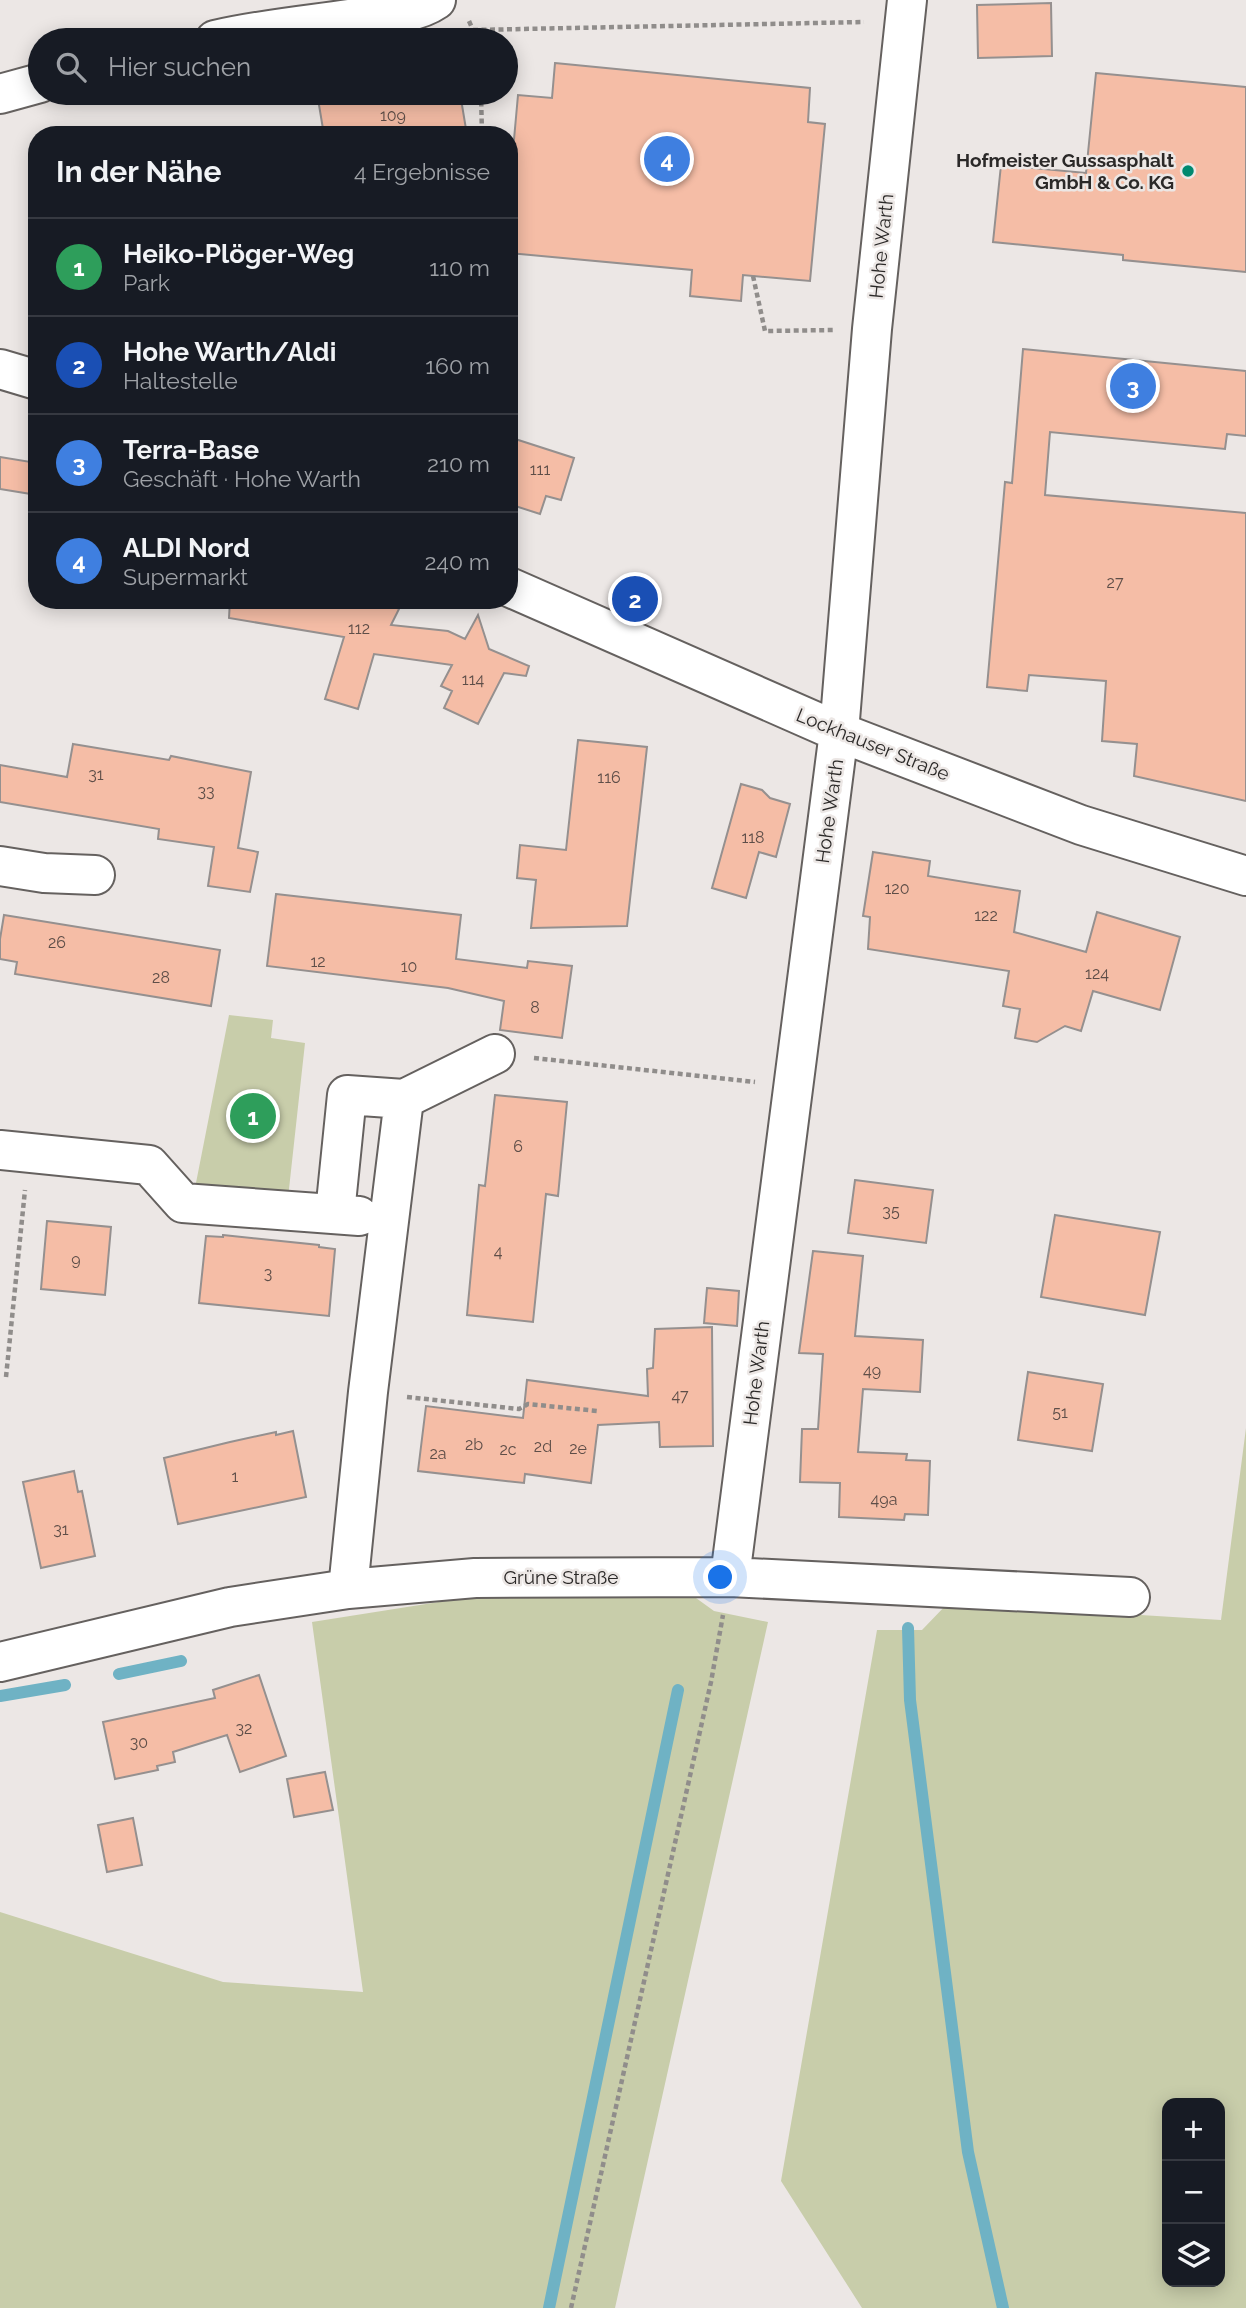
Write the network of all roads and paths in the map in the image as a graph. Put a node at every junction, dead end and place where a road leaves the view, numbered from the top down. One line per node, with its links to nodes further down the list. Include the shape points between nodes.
1 (433, 2): 3 (street, via 404,12)
2 (906, 11): 4 (path); 10 (street, Hohe Warth)
3 (285, 28)
4 (518, 28)
5 (28, 86): 6 (street)
6 (0, 94)
7 (481, 105): 8 (path)
8 (482, 126)
9 (753, 276): 10 (path, via 765,331)
10 (872, 329): 14 (street, Hohe Warth)
11 (0, 369): 12 (street)
12 (28, 377)
13 (518, 591): 14 (street, Lockhauser Straße)
14 (839, 733): 17 (street, Lockhauser Straße, via 1081,825); 19 (street, Hohe Warth)
15 (0, 866): 16 (street)
16 (95, 875)
17 (1246, 876)
18 (495, 1054): 19 (path); 20 (street)
19 (792, 1086): 27 (street, Hohe Warth)
20 (404, 1099): 22 (street, via 347,1095); 23 (street)
21 (14, 1152): 22 (street, via 149,1166 183,1203); 24 (path)
22 (335, 1213): 23 (street)
23 (388, 1219): 25 (street)
24 (6, 1377)
25 (368, 1392): 26 (path, via 519,1409 528,1404); 28 (street)
26 (597, 1411)
27 (730, 1577): 28 (street, Grüne Straße, via 475,1578); 29 (street, Grüne Straße); 31 (path, via 711,1682)
28 (348, 1588): 30 (street, Grüne Straße, via 230,1607)
29 (1130, 1597)
30 (0, 1662)
31 (572, 2308)

